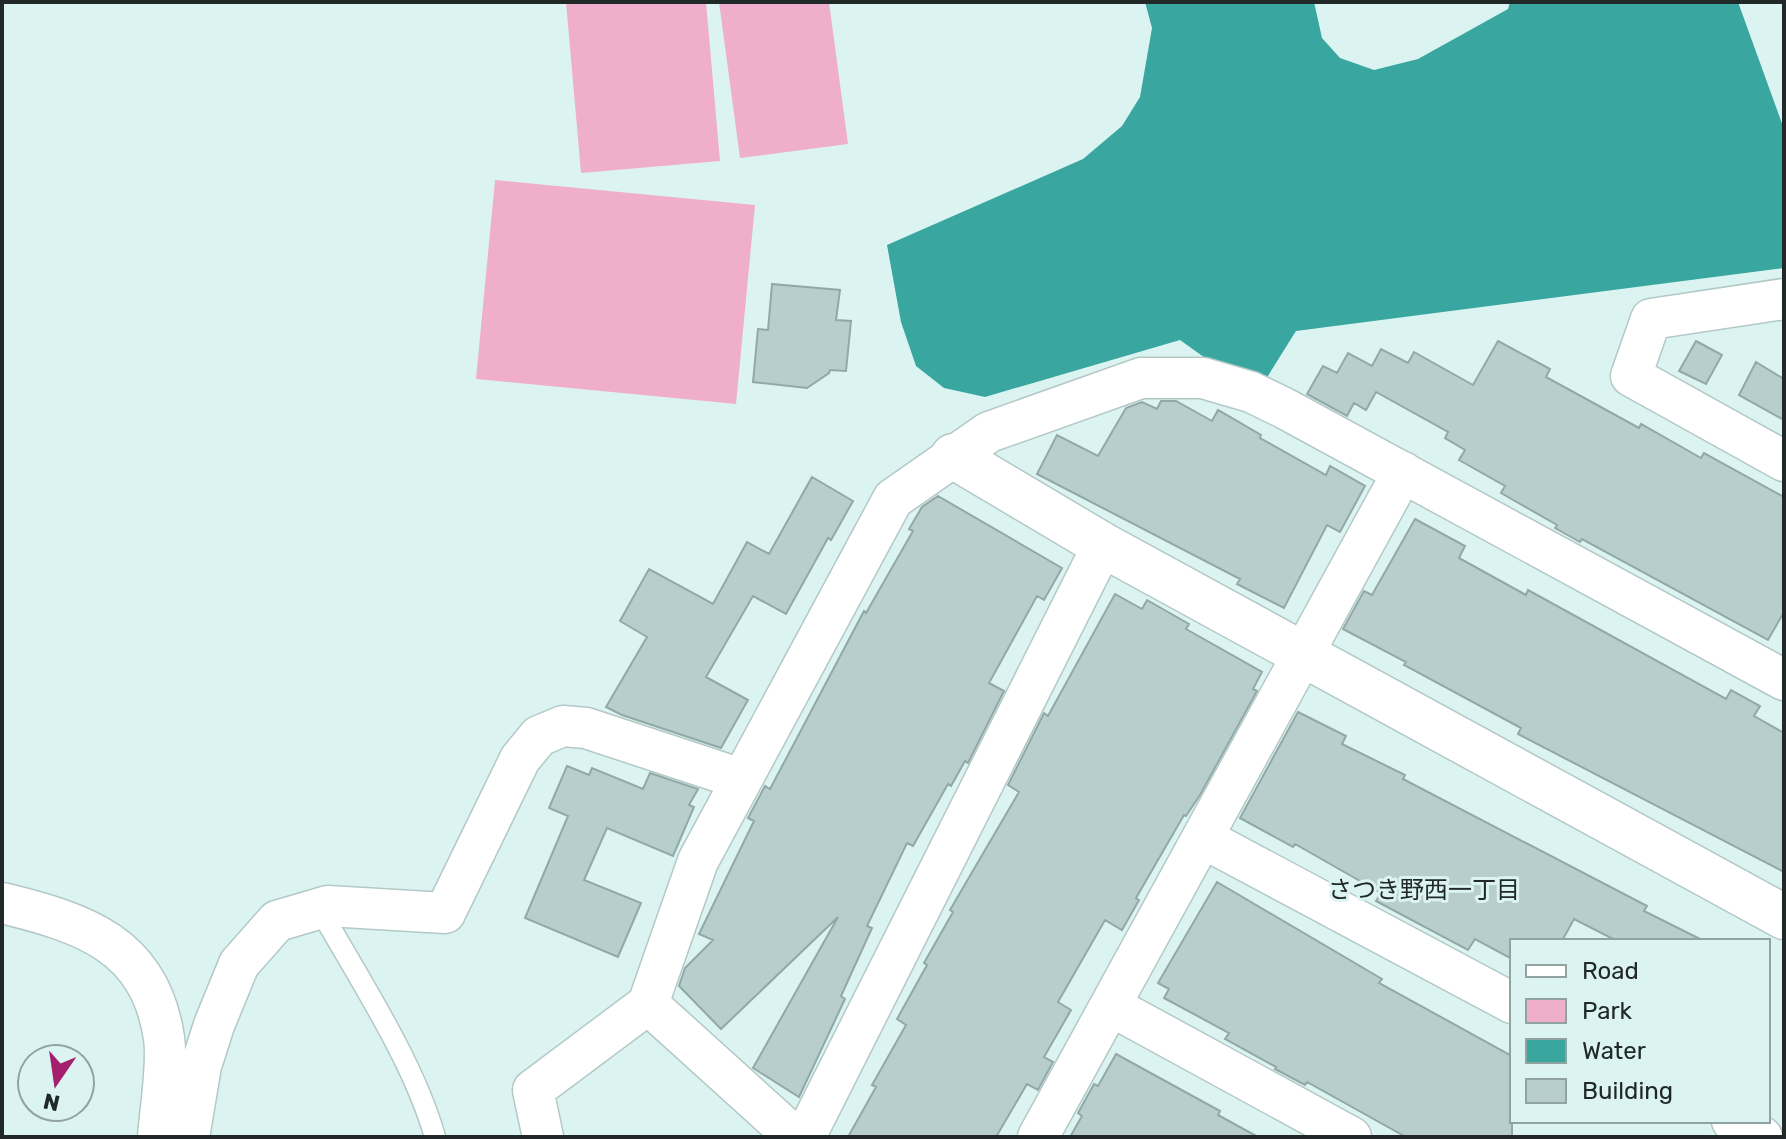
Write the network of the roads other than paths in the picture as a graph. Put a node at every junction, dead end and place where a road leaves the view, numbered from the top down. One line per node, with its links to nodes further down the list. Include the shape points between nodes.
1 (1784, 299): 3 (street, via 1651,319 1631,376)
2 (953, 456): 4 (street, via 989,432 1141,378 1203,378 1251,392); 5 (street); 8 (street, via 893,499)
3 (1784, 461)
4 (1403, 472): 6 (street); 7 (street)
5 (1103, 545): 6 (street); 22 (street)
6 (1304, 654): 9 (street); 12 (street)
7 (1784, 680)
8 (741, 779): 11 (street, via 586,728 563,726 539,736 520,759 445,913); 14 (street, via 698,861)
9 (1203, 838): 13 (street); 15 (street)
10 (2, 903): 17 (street, via 94,932 133,960 157,1005 165,1041)
11 (319, 908): 18 (street, via 277,921 239,964 201,1066); 19 (lane, via 386,1027)
12 (1784, 917)
13 (1510, 1002)
14 (648, 1004): 20 (street, via 533,1090); 21 (street)
15 (1111, 1006): 23 (street); 24 (street)
16 (1736, 1123): 25 (street)
17 (158, 1137)
18 (189, 1137)
19 (435, 1137)
20 (543, 1137)
21 (795, 1137)
22 (805, 1137)
23 (1038, 1137)
24 (1351, 1137)
25 (1762, 1137)

